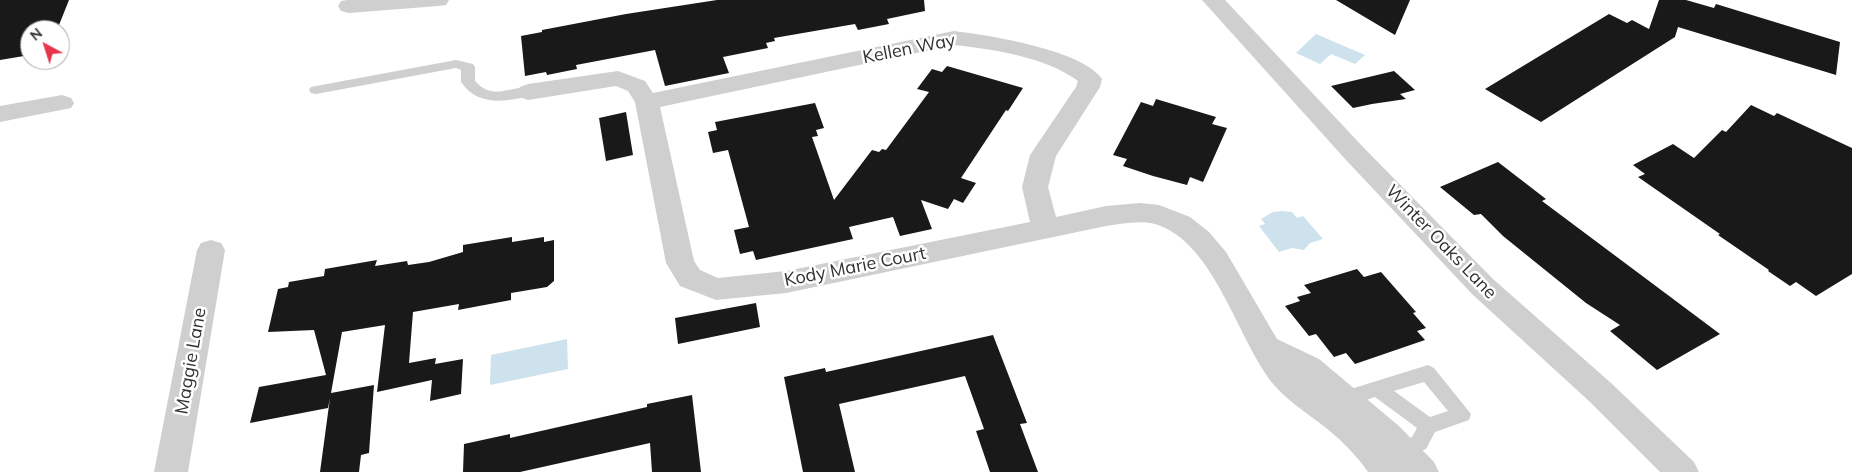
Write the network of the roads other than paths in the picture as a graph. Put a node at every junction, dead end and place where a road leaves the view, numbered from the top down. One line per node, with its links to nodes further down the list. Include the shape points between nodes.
1 (438, 0): 3 (street, via 410,4)
2 (1213, 0): 16 (street, Winter Oaks Lane, via 1483,287 1600,392)
3 (349, 3)
4 (316, 90): 5 (lane, via 456,64 468,67 468,82 478,93 500,97)
5 (528, 92): 6 (street, Kody Marie Court, via 618,78 637,86)
6 (647, 102): 9 (street, Kody Marie Court, via 680,263 690,278 716,289 786,282); 9 (street, Kellen Way, via 954,38 1058,60 1090,79 1088,87 1042,155 1035,187)
7 (62, 103): 8 (street)
8 (0, 114)
9 (1045, 229): 12 (street, Kody Marie Court, via 1138,213 1160,215 1180,222 1215,255 1264,346 1286,376)
10 (211, 250): 15 (street, Maggie Lane)
11 (1377, 389): 12 (lane); 13 (lane); 13 (lane, via 1428,373 1462,414)
12 (1337, 406): 14 (street, Kody Marie Court, via 1349,427)
13 (1428, 426): 14 (lane, via 1419,443)
14 (1397, 463)
15 (172, 472)
16 (1682, 472)

